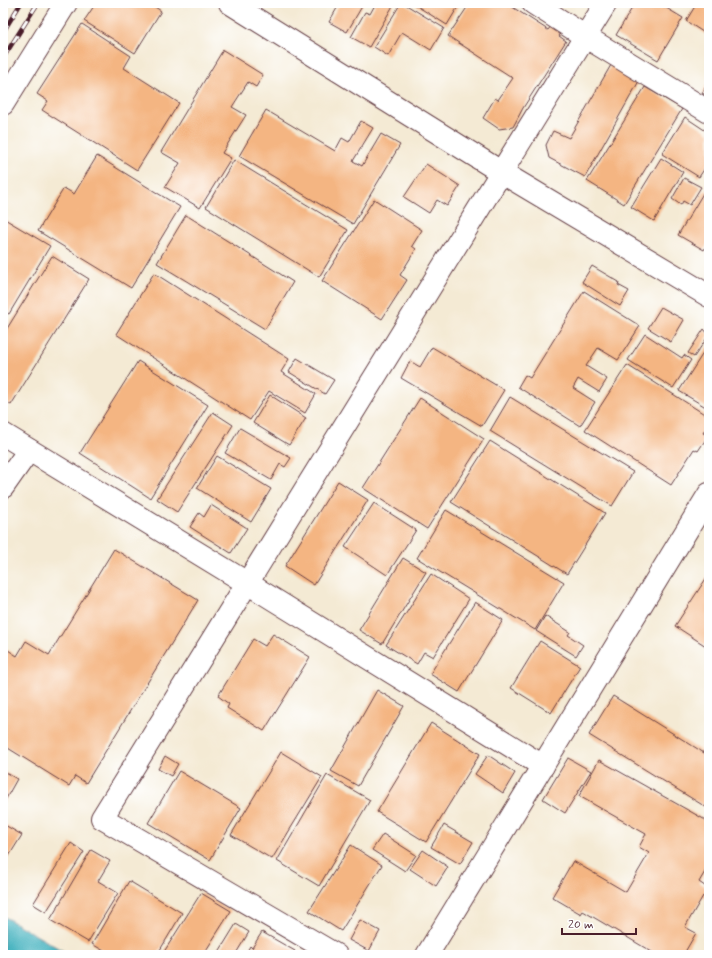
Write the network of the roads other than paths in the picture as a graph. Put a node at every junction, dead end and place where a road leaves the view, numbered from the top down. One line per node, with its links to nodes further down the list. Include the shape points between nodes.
1 (66, 3): 6 (street)
2 (230, 3): 8 (street)
3 (533, 3): 5 (street)
4 (606, 3): 5 (street)
5 (586, 37): 7 (street); 8 (street)
6 (3, 104)
7 (709, 112)
8 (501, 172): 9 (street); 14 (street)
9 (709, 296)
10 (3, 434): 11 (street)
11 (29, 450): 12 (street); 14 (street)
12 (3, 487)
13 (709, 494): 15 (street)
14 (247, 583): 15 (street); 16 (street, via 102,818)
15 (543, 766): 17 (street)
16 (336, 955)
17 (427, 955)

